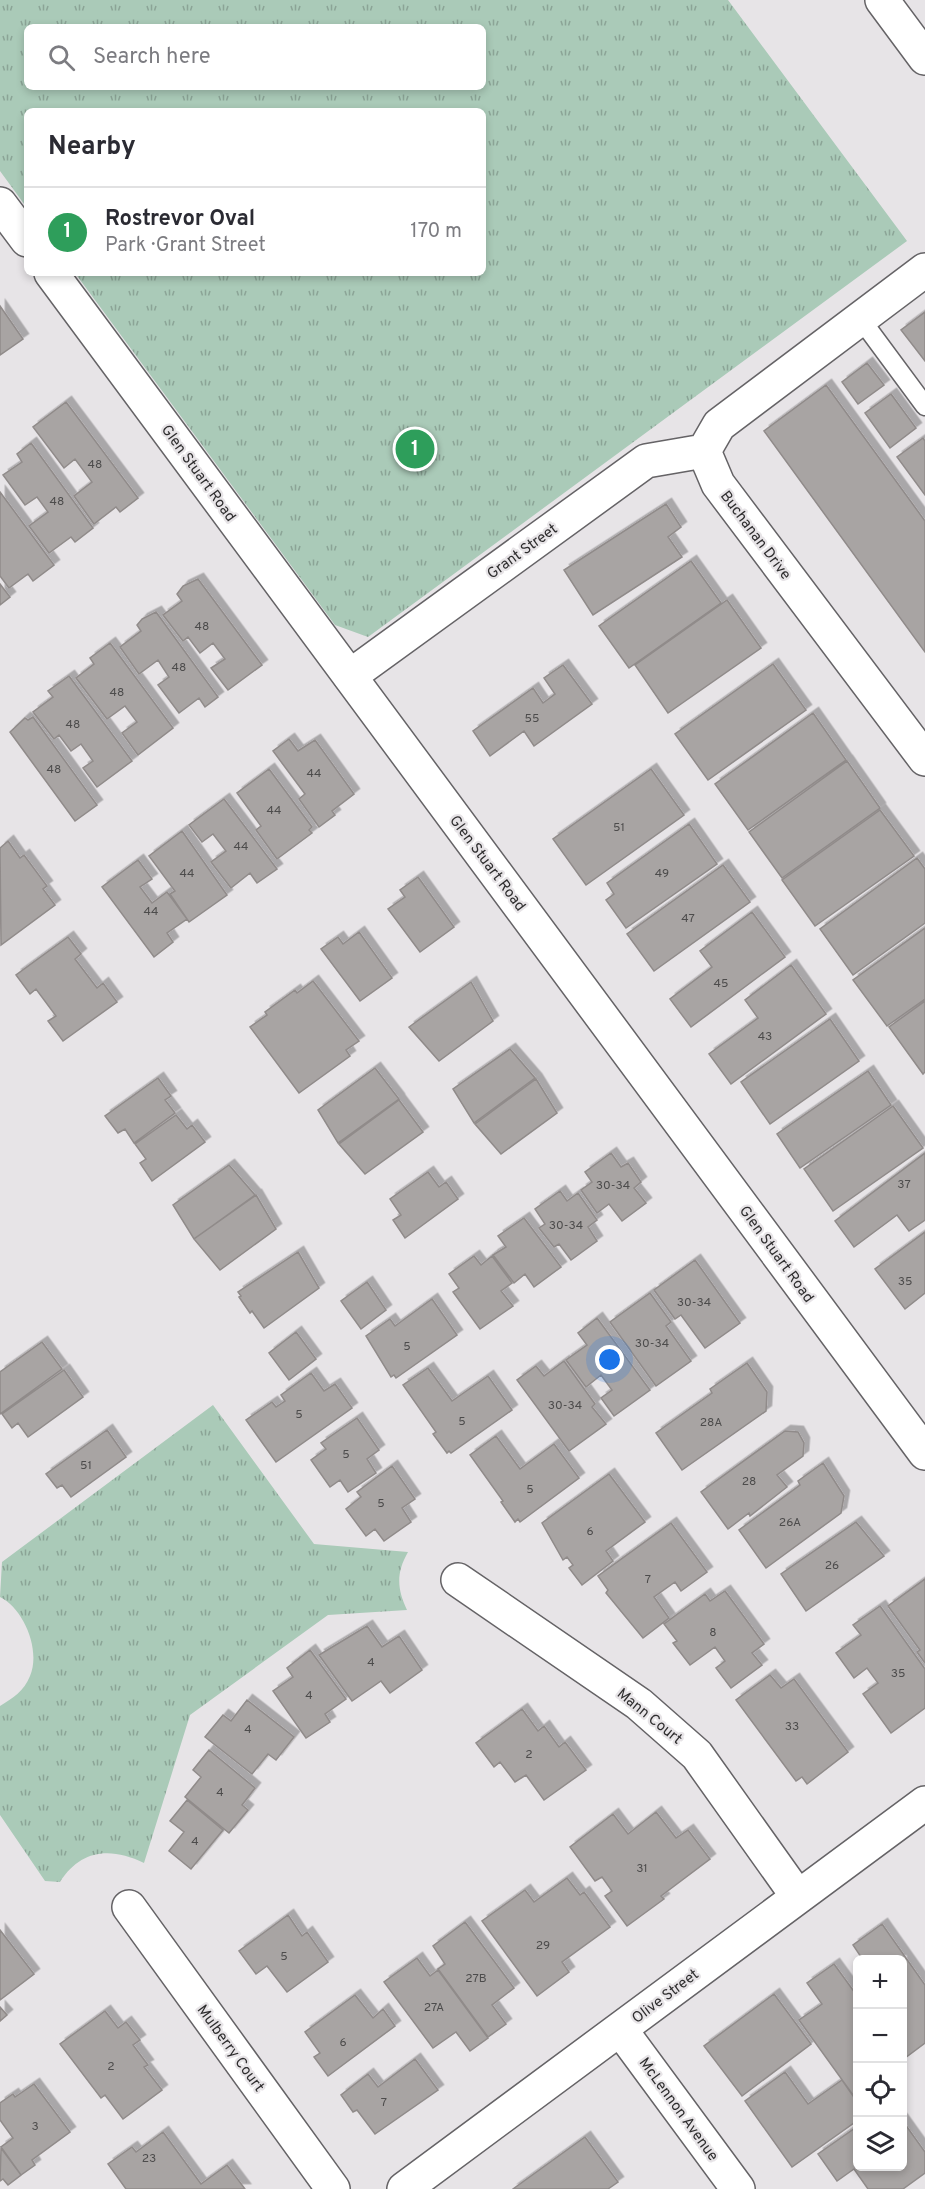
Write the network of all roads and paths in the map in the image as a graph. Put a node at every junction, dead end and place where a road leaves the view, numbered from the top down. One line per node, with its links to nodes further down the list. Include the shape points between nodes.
1 (882, 0): 2 (street)
2 (925, 58)
3 (0, 204): 4 (street)
4 (24, 236)
5 (925, 270): 7 (street)
6 (53, 276): 10 (street, Glen Stuart Road)
7 (860, 318): 8 (lane); 9 (street, via 719,425)
8 (925, 406)
9 (704, 450): 10 (street, Grant Street, via 646,461); 11 (street, Buchanan Drive, via 718,484)
10 (350, 676): 12 (street, Glen Stuart Road)
11 (925, 759)
12 (925, 1454)
13 (458, 1580): 15 (street, Mann Court, via 639,1704 697,1755)
14 (925, 1803): 15 (street, Olive Street)
15 (798, 1897): 17 (street, Olive Street)
16 (129, 1907): 18 (street, Mulberry Court)
17 (620, 2029): 19 (street, Olive Street); 20 (street, McLennon Avenue)
18 (333, 2189)
19 (404, 2189)
20 (738, 2189)

